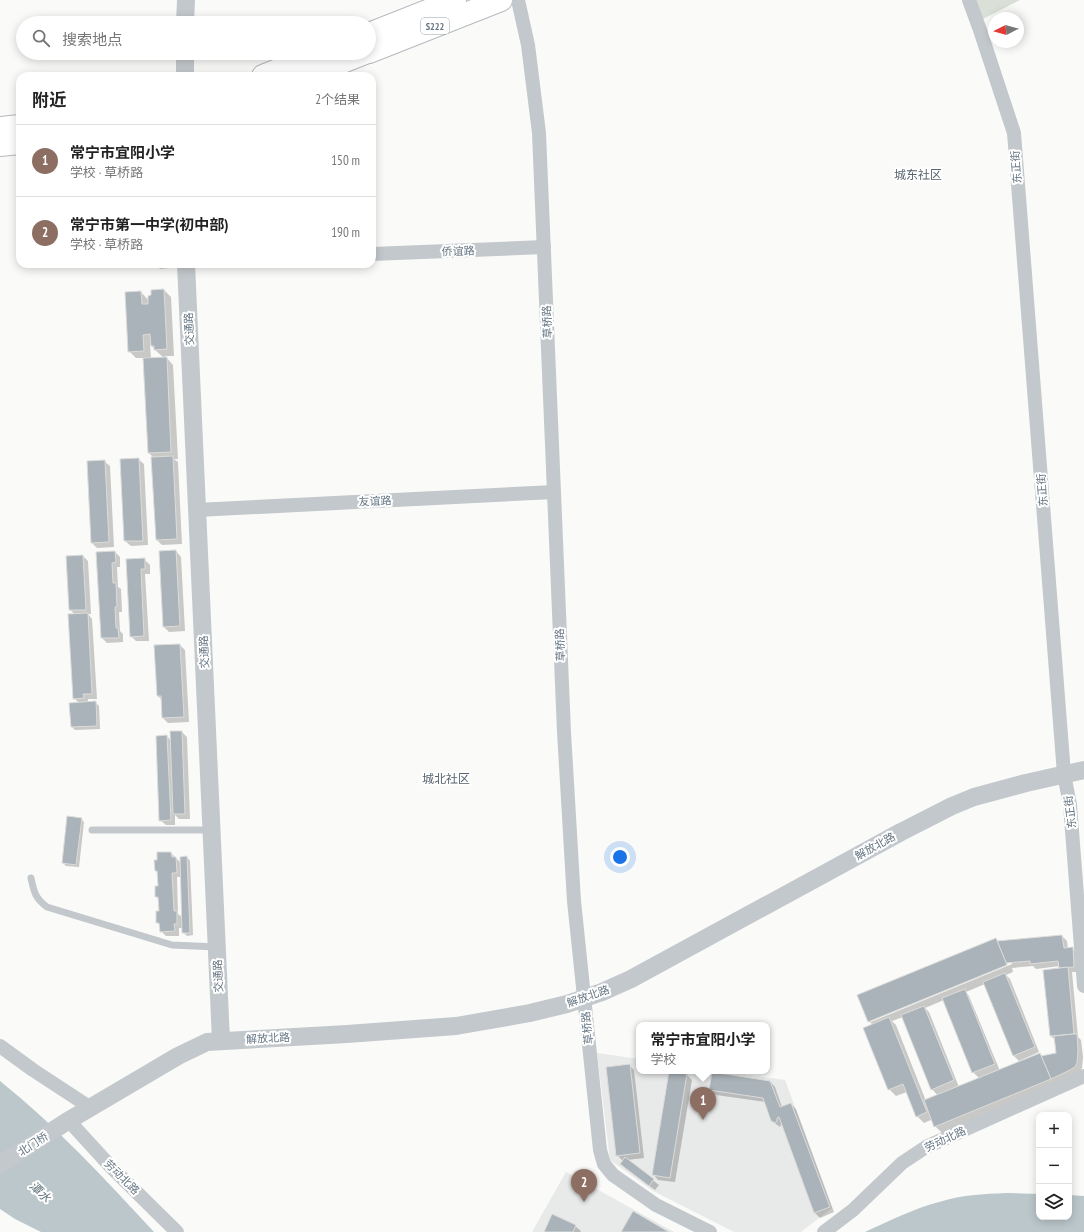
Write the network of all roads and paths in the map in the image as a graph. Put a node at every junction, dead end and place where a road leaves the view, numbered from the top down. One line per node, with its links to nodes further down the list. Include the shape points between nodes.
1 (186, 0): 6 (street)
2 (455, 0): 7 (main road, S222)
3 (501, 0): 8 (main road, S222)
4 (518, 0): 19 (street, 草桥路, via 528,45 539,133)
5 (968, 0): 25 (street, 东正街, via 1014,133)
6 (185, 16)
7 (376, 31)
8 (376, 49)
9 (185, 60): 12 (street)
10 (303, 60): 13 (main road)
11 (347, 60): 14 (main road)
12 (185, 72)
13 (273, 72)
14 (317, 72)
15 (16, 126): 16 (main road)
16 (0, 128)
17 (16, 143): 18 (main road)
18 (0, 145)
19 (544, 247): 20 (street, 侨谊路); 22 (street, 草桥路)
20 (376, 254)
21 (186, 268): 23 (street, 交通路)
22 (554, 492): 23 (street, 友谊路); 32 (street, 草桥路, via 564,732 574,893)
23 (197, 510): 27 (street, 交通路)
24 (1084, 770): 25 (street, 解放北路)
25 (1064, 774): 29 (street, 东正街, via 1070,806); 32 (street, 解放北路, via 974,796 952,806 631,979)
26 (92, 830): 27 (lane)
27 (212, 830): 30 (street, 交通路)
28 (31, 878): 30 (lane, via 38,900 47,907 172,945)
29 (1082, 922): 31 (street, 东正街)
30 (217, 947): 33 (street, 交通路)
31 (1084, 986)
32 (584, 998): 33 (street, 解放北路, via 530,1013 456,1026); 40 (street, 草桥路, via 600,1150 604,1164 656,1205)
33 (221, 1041): 36 (street, 解放北路, via 207,1042 178,1056)
34 (0, 1046): 36 (street)
35 (1084, 1076): 41 (street, 劳动北路, via 926,1147 902,1163 853,1210)
36 (91, 1108): 37 (street, 解放北路)
37 (67, 1121): 38 (street, 北门桥); 39 (street, 劳动北路)
38 (0, 1165)
39 (177, 1232)
40 (710, 1232)
41 (824, 1232)

